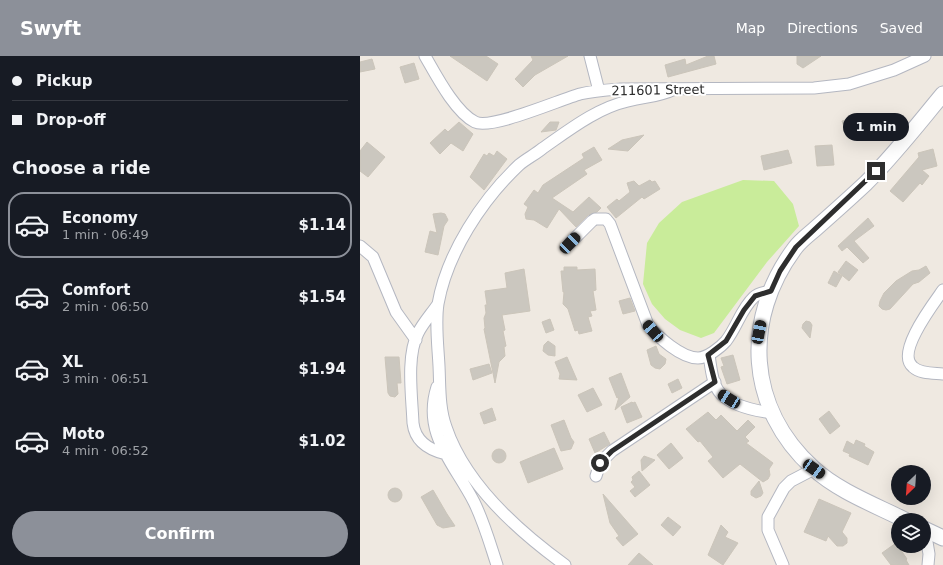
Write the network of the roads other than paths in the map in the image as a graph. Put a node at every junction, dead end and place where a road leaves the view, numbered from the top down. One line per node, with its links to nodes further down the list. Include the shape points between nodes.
1 (425, 56): 5 (street, 211601 Street, via 461,110 482,124 504,120 580,94)
2 (590, 56): 5 (street)
3 (925, 56): 4 (street, 211601 Street, via 894,70 842,85 814,88)
4 (675, 89): 5 (street, 211601 Street); 11 (street, via 660,96 628,101 606,108 520,165 475,218 460,242)
5 (599, 91)
6 (943, 94): 10 (street, via 866,182 796,247 780,271)
7 (570, 243): 13 (street, via 595,219 606,219 648,325 659,338 679,352 698,358)
8 (360, 246): 12 (street, via 372,257 396,312)
9 (943, 290): 14 (street, via 912,338 908,358 916,370)
10 (771, 291): 13 (street, via 755,296 726,341); 17 (street, via 764,308 759,339 760,367 766,396)
11 (438, 304): 12 (street, via 418,332); 15 (street)
12 (416, 340): 18 (street, via 411,381 414,429 428,449)
13 (708, 355): 16 (street)
14 (943, 374)
15 (440, 379): 18 (street, via 433,400 432,416); 26 (street, via 446,427 459,456 484,493 520,530)
16 (715, 382): 17 (street, via 720,394 737,404 754,411); 20 (street, via 612,451 600,463)
17 (774, 413): 19 (street, via 780,428 794,448)
18 (446, 454): 25 (street, via 478,510)
19 (814, 469): 21 (street, via 835,484); 27 (street, via 791,481 784,488 768,517 768,530)
20 (596, 476)
21 (891, 513)
22 (931, 532): 23 (street)
23 (943, 538)
24 (929, 553): 28 (street)
25 (497, 565)
26 (566, 565)
27 (784, 565)
28 (928, 565)

